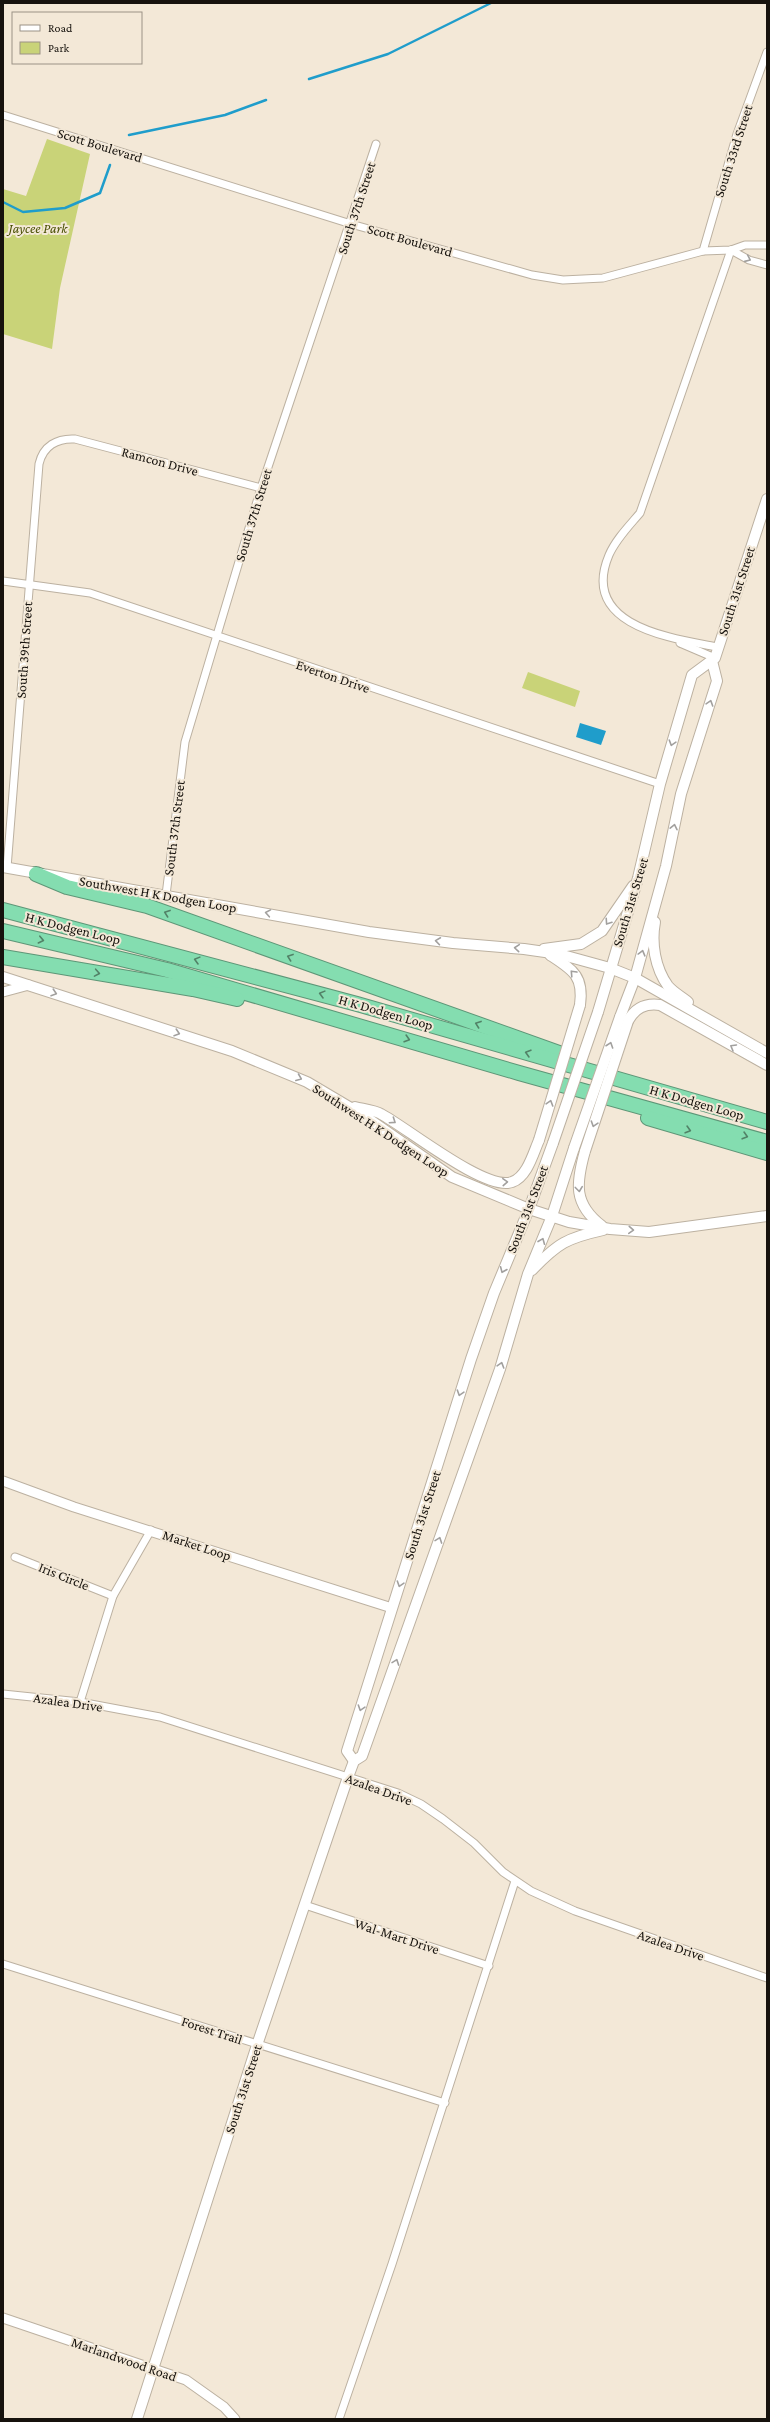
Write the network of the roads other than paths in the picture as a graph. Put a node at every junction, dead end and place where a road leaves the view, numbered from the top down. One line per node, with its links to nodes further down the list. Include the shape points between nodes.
1 (767, 52): 7 (street, South 33rd Street, via 737,134)
2 (3, 115): 4 (street, Scott Boulevard)
3 (376, 144): 4 (street, South 37th Street)
4 (350, 224): 7 (street, Scott Boulevard, via 532,274 564,280 603,278); 10 (street, South 37th Street)
5 (767, 246): 6 (street, Scott Boulevard, via 745,245)
6 (730, 250): 7 (street, Scott Boulevard); 8 (street, Scott Boulevard, one-way to 8, via 749,260); 15 (street, via 640,513 615,544 603,580 614,609 627,621 646,631)
7 (702, 251)
8 (767, 265)
9 (59, 440): 10 (street, Ramcon Drive, via 75,439); 13 (street, South 39th Street, via 48,447 39,464)
10 (261, 488): 14 (street, South 37th Street)
11 (767, 499): 16 (main road, South 31st Street)
12 (3, 581): 13 (street, Everton Drive)
13 (29, 584): 14 (street, Everton Drive, via 90,593); 20 (street, South 39th Street)
14 (216, 636): 18 (street, Everton Drive); 23 (street, South 37th Street, via 185,742)
15 (667, 637): 16 (street); 17 (street)
16 (717, 647): 17 (main road, South 31st Street)
17 (713, 660): 18 (main road, South 31st Street, one-way to 18, via 692,675); 19 (main road, South 31st Street, one-way to 17, via 681,794 717,681)
18 (660, 784): 22 (main road, South 31st Street)
19 (666, 866): 31 (main road, South 31st Street, one-way to 19); 34 (main road, via 655,926 654,947 657,960 669,986)
20 (5, 868): 21 (main road, Southwest H K Dodgen Loop)
21 (36, 874): 23 (main road, Southwest H K Dodgen Loop); 41 (highway, one-way to 21, via 718,1101 551,1050 147,906 67,887)
22 (638, 878): 26 (main road, one-way to 26, via 602,931 581,944); 29 (main road, South 31st Street)
23 (166, 894): 26 (main road, Southwest H K Dodgen Loop, one-way to 23, via 369,932)
24 (3, 910): 41 (highway, H K Dodgen Loop, one-way to 24, via 357,1004)
25 (3, 931): 36 (highway, H K Dodgen Loop, one-way to 36, via 167,970)
26 (533, 950): 27 (main road, Southwest H K Dodgen Loop)
27 (545, 952): 29 (main road, Southwest H K Dodgen Loop); 40 (main road, one-way to 27, bridge, via 380,1113 457,1164 495,1182 511,1183 520,1177 539,1140 580,1005 582,989 576,974)
28 (3, 957): 36 (highway, one-way to 36, via 193,989)
29 (610, 968): 31 (main road, Southwest H K Dodgen Loop); 44 (main road, South 31st Street, bridge, via 598,1012)
30 (3, 977): 32 (main road, Southwest H K Dodgen Loop)
31 (635, 978): 34 (main road, Southwest H K Dodgen Loop); 35 (main road, South 31st Street)
32 (29, 985): 33 (street); 40 (main road, Southwest H K Dodgen Loop, one-way to 40, via 232,1050 307,1082)
33 (3, 992)
34 (706, 1018): 37 (main road, Southwest H K Dodgen Loop)
35 (624, 1019): 38 (main road, one-way to 35, via 660,1005 652,1004 638,1009); 45 (main road, South 31st Street, one-way to 35, bridge, via 574,1148); 47 (main road, one-way to 47, bridge, via 578,1176 578,1191 583,1206 592,1218)
36 (370, 1028): 39 (highway, H K Dodgen Loop, one-way to 39)
37 (767, 1053)
38 (767, 1065)
39 (519, 1073): 42 (highway, H K Dodgen Loop, one-way to 42); 43 (highway, one-way to 43, via 614,1109)
40 (343, 1104): 44 (main road, Southwest H K Dodgen Loop, via 452,1177)
41 (767, 1122)
42 (767, 1142)
43 (767, 1153)
44 (530, 1209): 45 (main road, Southwest H K Dodgen Loop); 53 (main road, South 31st Street, one-way to 53, via 491,1300)
45 (552, 1216): 47 (main road, Southwest H K Dodgen Loop, via 569,1222); 48 (main road, South 31st Street, one-way to 45)
46 (767, 1216): 47 (main road, Southwest H K Dodgen Loop, one-way to 46, via 649,1232)
47 (607, 1228): 48 (main road, via 564,1240)
48 (528, 1274): 56 (main road, South 31st Street, one-way to 48, via 362,1756 500,1369)
49 (3, 1481): 50 (street, Market Loop, via 74,1507)
50 (151, 1530): 52 (street); 53 (street, Market Loop)
51 (15, 1557): 52 (street, Iris Circle)
52 (113, 1596): 55 (street)
53 (392, 1608): 56 (main road, South 31st Street, one-way to 56, via 347,1750)
54 (3, 1694): 55 (street, Azalea Drive)
55 (80, 1702): 57 (street, Azalea Drive, via 160,1717)
56 (354, 1761): 57 (main road, South 31st Street)
57 (348, 1777): 58 (street, Azalea Drive, via 398,1793 421,1804 474,1843); 59 (main road, South 31st Street)
58 (515, 1880): 61 (street); 62 (street, Azalea Drive, via 531,1891 575,1911)
59 (305, 1906): 61 (street, Wal-Mart Drive); 63 (main road, South 31st Street)
60 (3, 1964): 63 (street, Forest Trail)
61 (489, 1966): 64 (street)
62 (767, 1978)
63 (257, 2045): 64 (street, Forest Trail); 66 (main road, South 31st Street)
64 (445, 2103): 69 (street)
65 (3, 2318): 66 (street, Marlandwood Road)
66 (152, 2369): 67 (main road, South 31st Street); 68 (street, Marlandwood Road, via 186,2380 224,2407)
67 (137, 2419)
68 (235, 2419)
69 (339, 2419)

